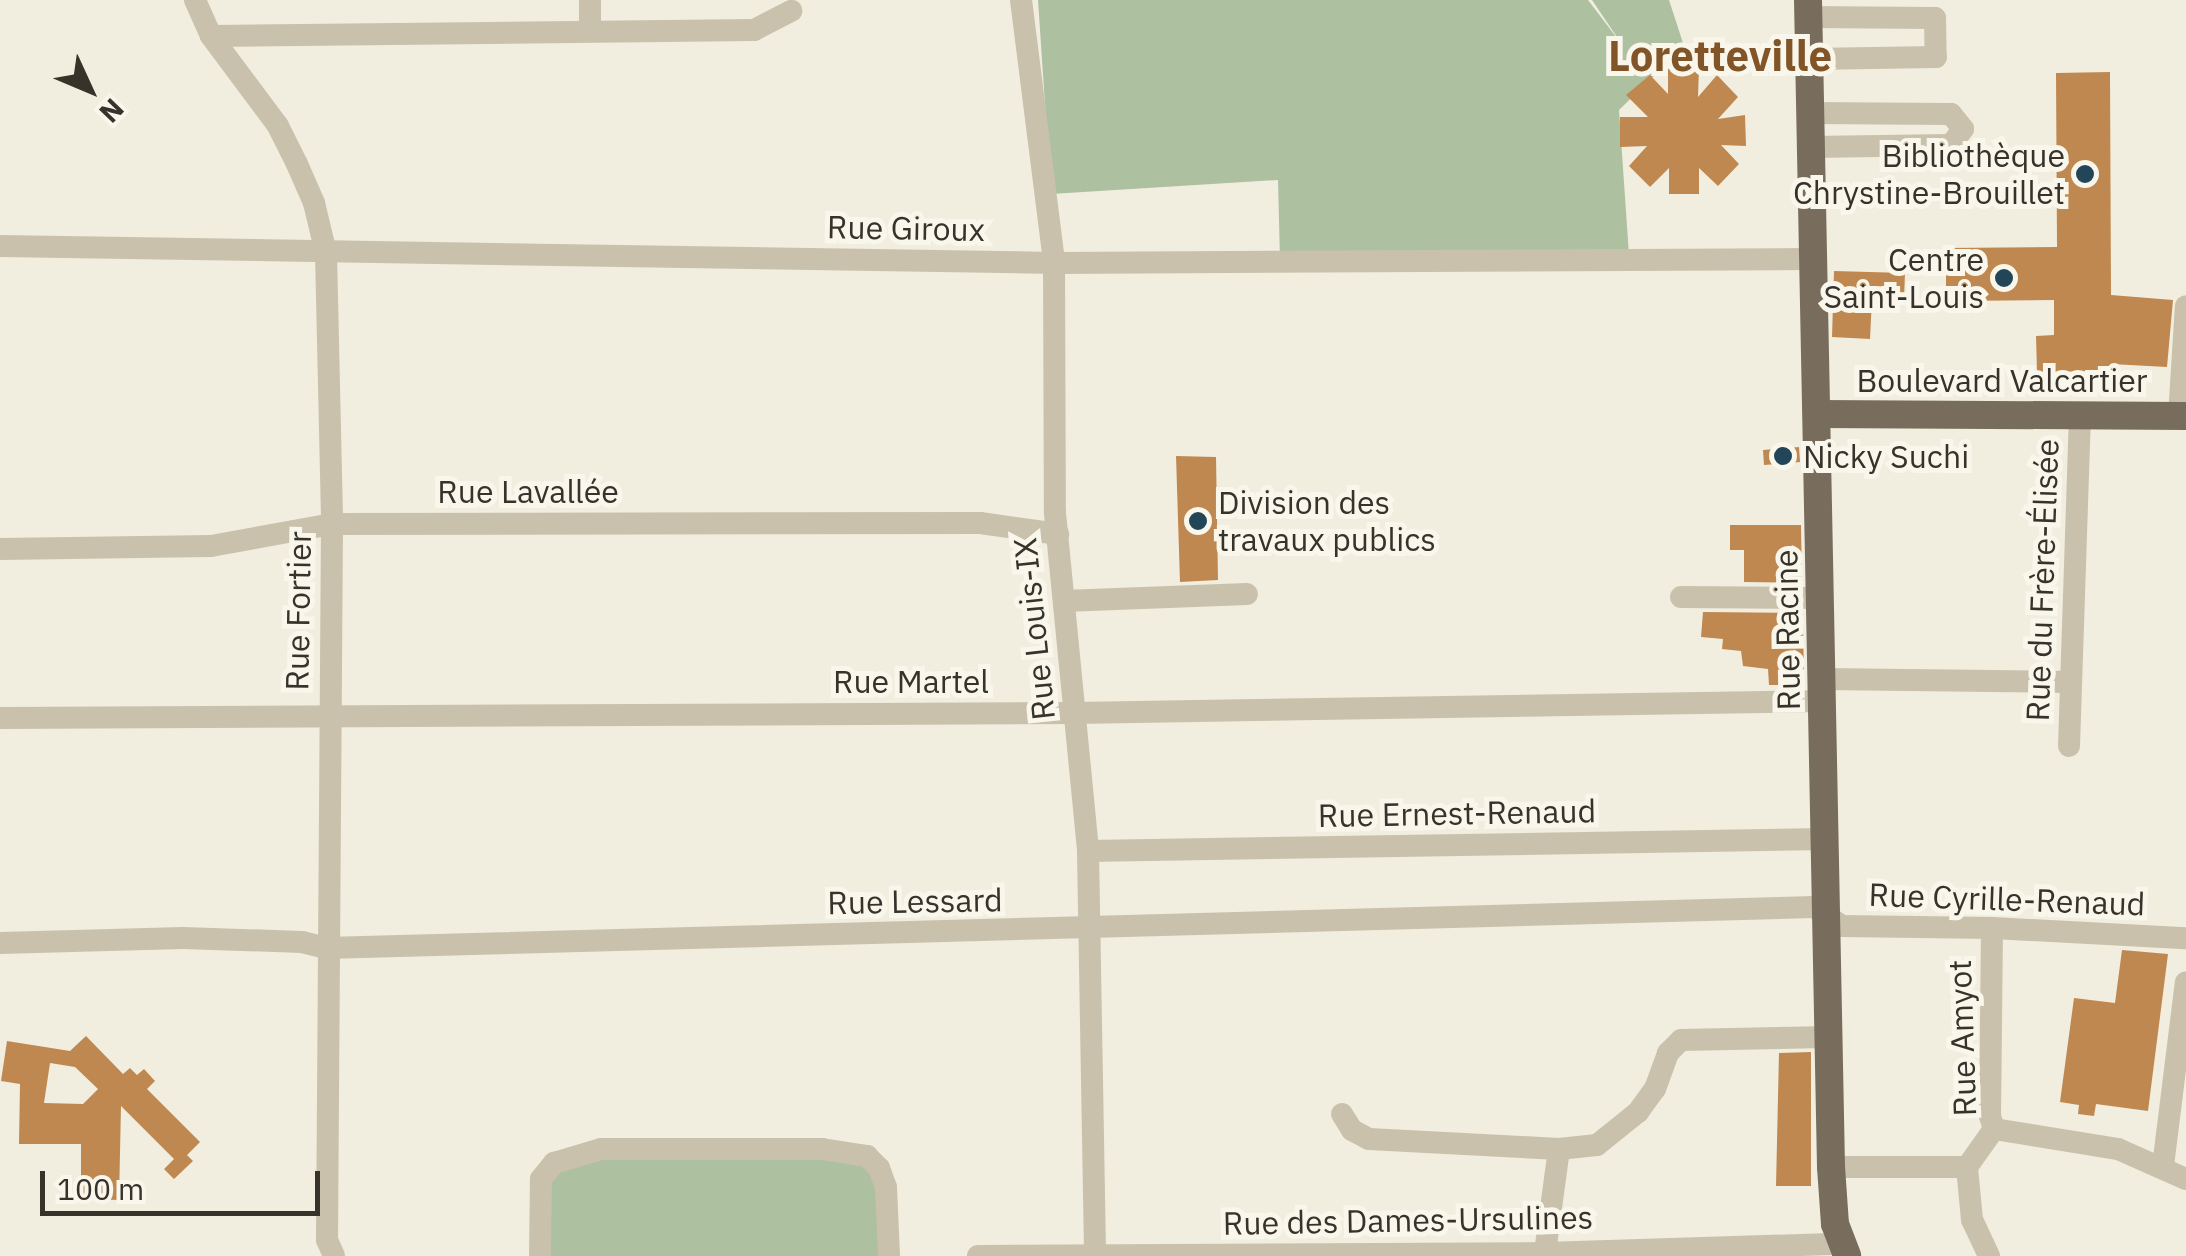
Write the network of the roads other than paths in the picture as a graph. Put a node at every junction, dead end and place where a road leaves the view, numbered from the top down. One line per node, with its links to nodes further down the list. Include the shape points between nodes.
1 (195, 0): 7 (street, Rue Fortier)
2 (590, 0): 6 (street)
3 (1021, 0): 14 (street, Rue Louis-IX)
4 (1808, 8): 8 (main road, Rue Racine); 8 (street, via 1935,18 1936,58)
5 (791, 11): 6 (street, via 754,30)
6 (590, 31): 7 (street)
7 (211, 36): 12 (street, Rue Fortier, via 278,126 314,203)
8 (1809, 59): 9 (main road, Rue Racine)
9 (1810, 112): 10 (main road, Rue Racine); 10 (street, via 1952,114 1963,128 1951,144)
10 (1810, 146): 13 (main road, Rue Racine)
11 (0, 246): 12 (street, Rue Giroux)
12 (326, 253): 14 (street, Rue Giroux); 19 (street, Rue Fortier)
13 (1812, 259): 14 (street, Rue Giroux); 16 (main road, Rue Racine)
14 (1054, 263): 20 (street, Rue Louis-IX)
15 (2186, 306): 18 (street)
16 (1818, 414): 17 (main road, Boulevard Valcartier); 24 (main road, Rue Racine)
17 (2080, 415): 18 (main road, Boulevard Valcartier); 26 (street, Rue du Frère-Élisée)
18 (2183, 416)
19 (332, 524): 20 (street, Rue Lavallée, via 980,523); 21 (street, Rue Lavallée, via 210,546); 29 (street, Rue Fortier)
20 (1058, 534): 25 (street, Rue Louis-IX)
21 (0, 549)
22 (1247, 594): 25 (street)
23 (1681, 597): 24 (street)
24 (1821, 598): 27 (main road, Rue Racine)
25 (1064, 601): 28 (street, Rue Louis-IX)
26 (2072, 682): 27 (street, Rue Martel); 31 (street, Rue du Frère-Élisée)
27 (1823, 690): 28 (street, Rue Martel); 32 (main road, Rue Racine)
28 (1076, 713): 29 (street, Rue Martel); 33 (street, Rue Louis-IX)
29 (328, 716): 30 (street, Rue Martel); 39 (street, Rue Fortier)
30 (0, 718)
31 (2069, 746)
32 (1826, 838): 33 (street, Rue Ernest-Renaud); 34 (main road, Rue Racine)
33 (1088, 852): 35 (street, Rue Louis-IX)
34 (1829, 918): 35 (street, Rue Lessard, via 1814,907); 36 (street, Rue Cyrille-Renaud, via 1842,926); 41 (main road, Rue Racine)
35 (1089, 928): 39 (street, Rue Lessard); 51 (street, Rue Louis-IX)
36 (1992, 928): 37 (street, Rue Cyrille-Renaud); 43 (street, Rue Amyot)
37 (2186, 938)
38 (0, 943): 39 (street, Rue Lessard, via 183,938)
39 (326, 948): 52 (street, Rue Fortier, via 327,1240)
40 (2186, 982): 45 (street)
41 (1829, 1037): 44 (street, via 1681,1040 1638,1112 1596,1144); 46 (main road, Rue Racine)
42 (1342, 1114): 44 (street, via 1369,1140)
43 (1994, 1130): 45 (street, Rue Amyot, via 2118,1149); 47 (street)
44 (1560, 1149): 50 (street)
45 (2163, 1166): 48 (street, Rue Amyot)
46 (1831, 1167): 47 (street); 49 (main road, Rue Racine)
47 (1966, 1167): 56 (street, via 1972,1220)
48 (2186, 1179)
49 (1843, 1250): 50 (street, Rue des Dames-Ursulines)
50 (1546, 1253): 51 (street, Rue des Dames-Ursulines)
51 (1096, 1254): 55 (street, Rue des Dames-Ursulines)
52 (334, 1256)
53 (540, 1256): 54 (street, via 541,1179 554,1163 601,1149 822,1149 866,1156 879,1168 886,1187)
54 (888, 1256)
55 (978, 1256)
56 (1989, 1256)

